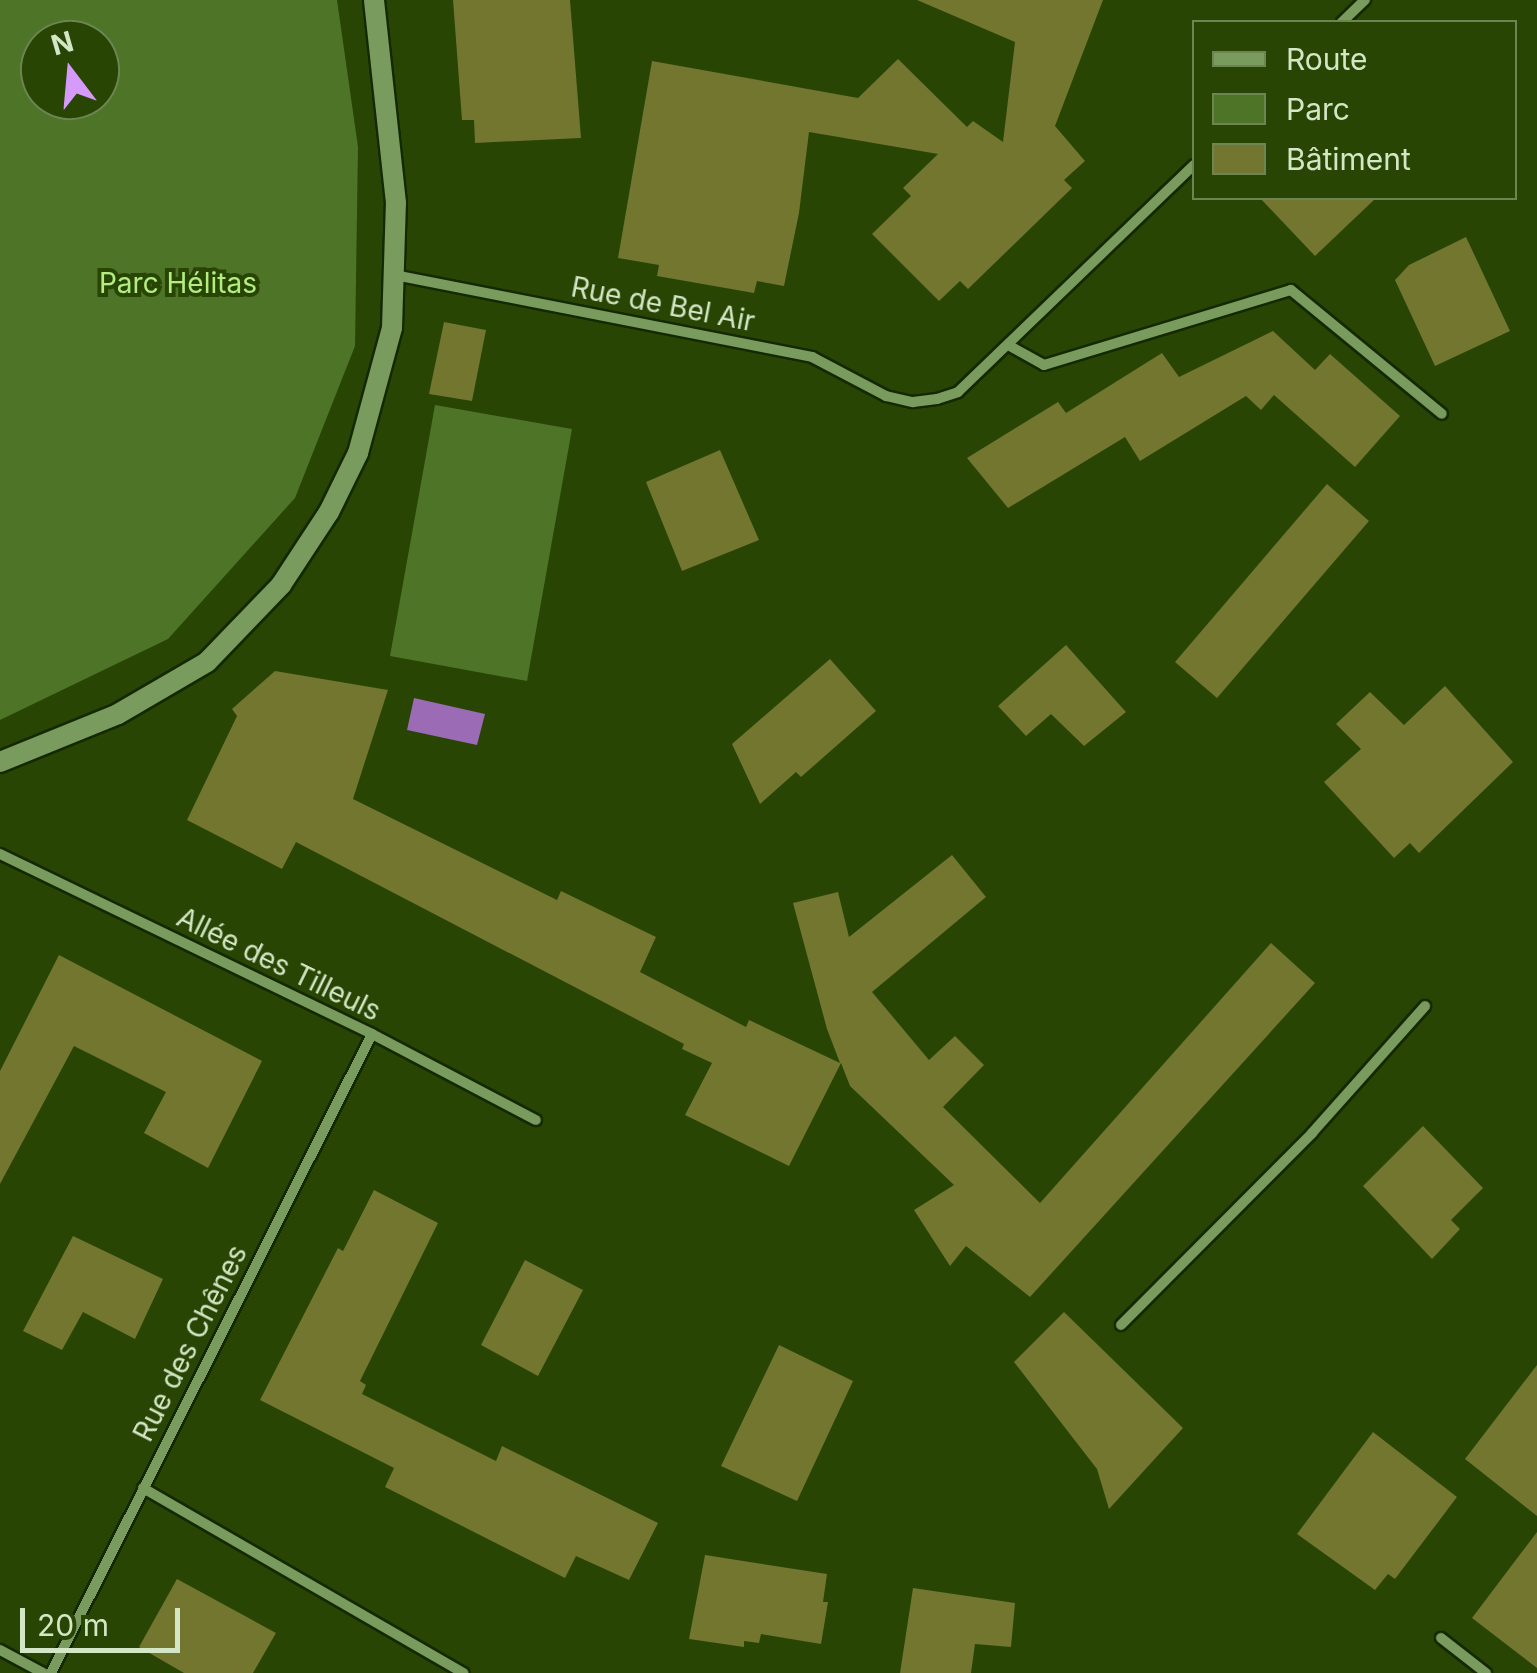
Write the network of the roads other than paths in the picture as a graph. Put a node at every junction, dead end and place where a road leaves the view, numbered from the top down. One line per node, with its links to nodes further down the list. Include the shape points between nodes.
1 (374, 0): 5 (main road, via 396,204)
2 (1365, 0): 3 (street)
3 (1344, 20)
4 (1192, 167): 6 (street)
5 (395, 274): 6 (street, Rue de Bel Air, via 812,356 886,396 913,402 958,392); 8 (main road, via 392,328 358,453 281,586 207,662 118,714)
6 (1008, 344): 7 (street, via 1044,365 1291,290)
7 (1442, 414)
8 (0, 762)
9 (0, 854): 11 (street, Allée des Tilleuls)
10 (1425, 1006): 13 (street, via 1312,1133)
11 (372, 1034): 12 (street, Allée des Tilleuls); 14 (street, Rue des Chênes)
12 (536, 1120)
13 (1122, 1325)
14 (143, 1488): 18 (street, Rue des Chênes); 19 (street)
15 (1441, 1638): 20 (street)
16 (0, 1650): 17 (street)
17 (44, 1673)
18 (51, 1673)
19 (463, 1673)
20 (1486, 1673)

